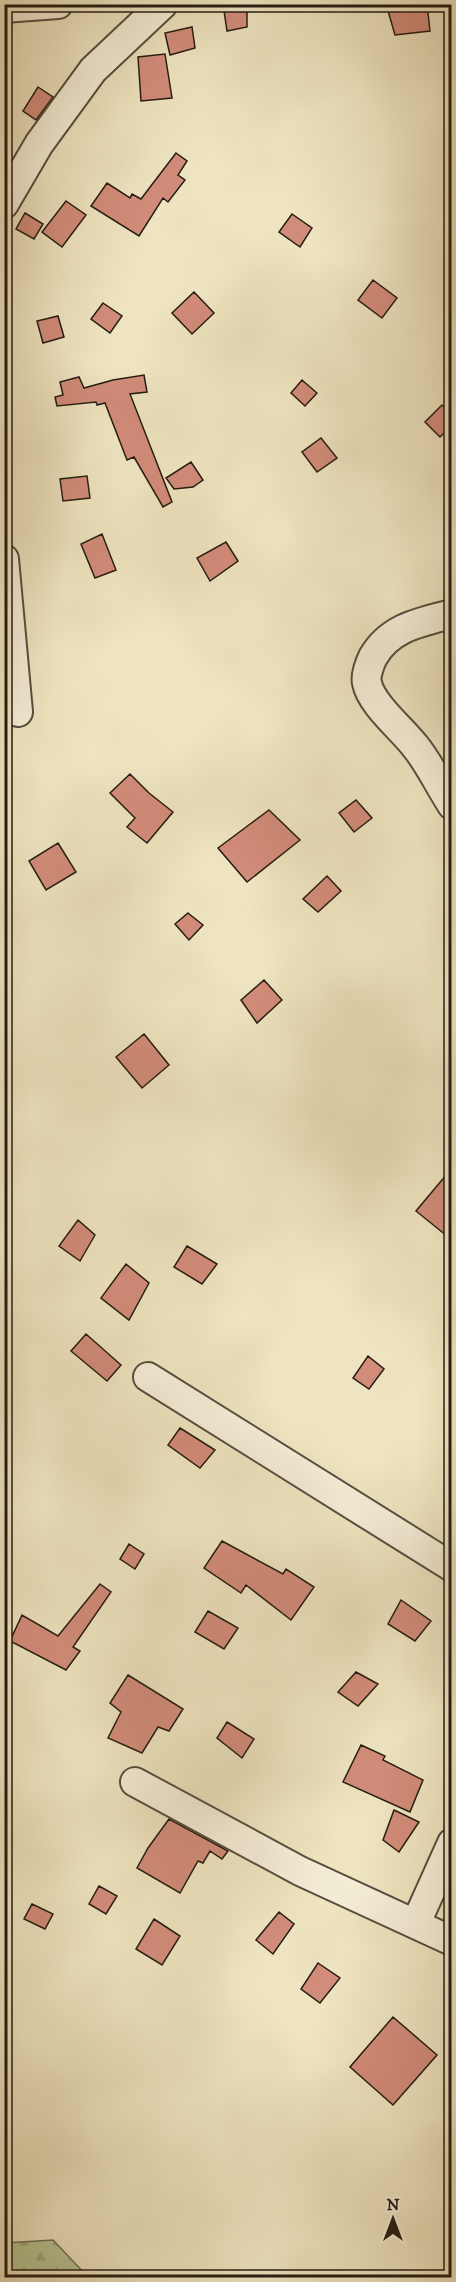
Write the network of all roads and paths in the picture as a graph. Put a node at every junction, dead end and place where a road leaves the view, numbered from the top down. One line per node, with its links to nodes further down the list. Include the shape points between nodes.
1 (58, 4): 3 (street)
2 (163, 4): 4 (street, via 93,70 39,144)
3 (4, 8)
4 (4, 204)
5 (4, 559): 7 (street)
6 (452, 614): 8 (street, via 393,633 380,645 370,663 367,683 381,709 415,746)
7 (18, 712)
8 (452, 805)
9 (148, 1377): 10 (street)
10 (452, 1567)
11 (135, 1782): 13 (street, via 300,1871)
12 (452, 1843): 13 (street)
13 (416, 1923): 14 (street)
14 (452, 1941)

